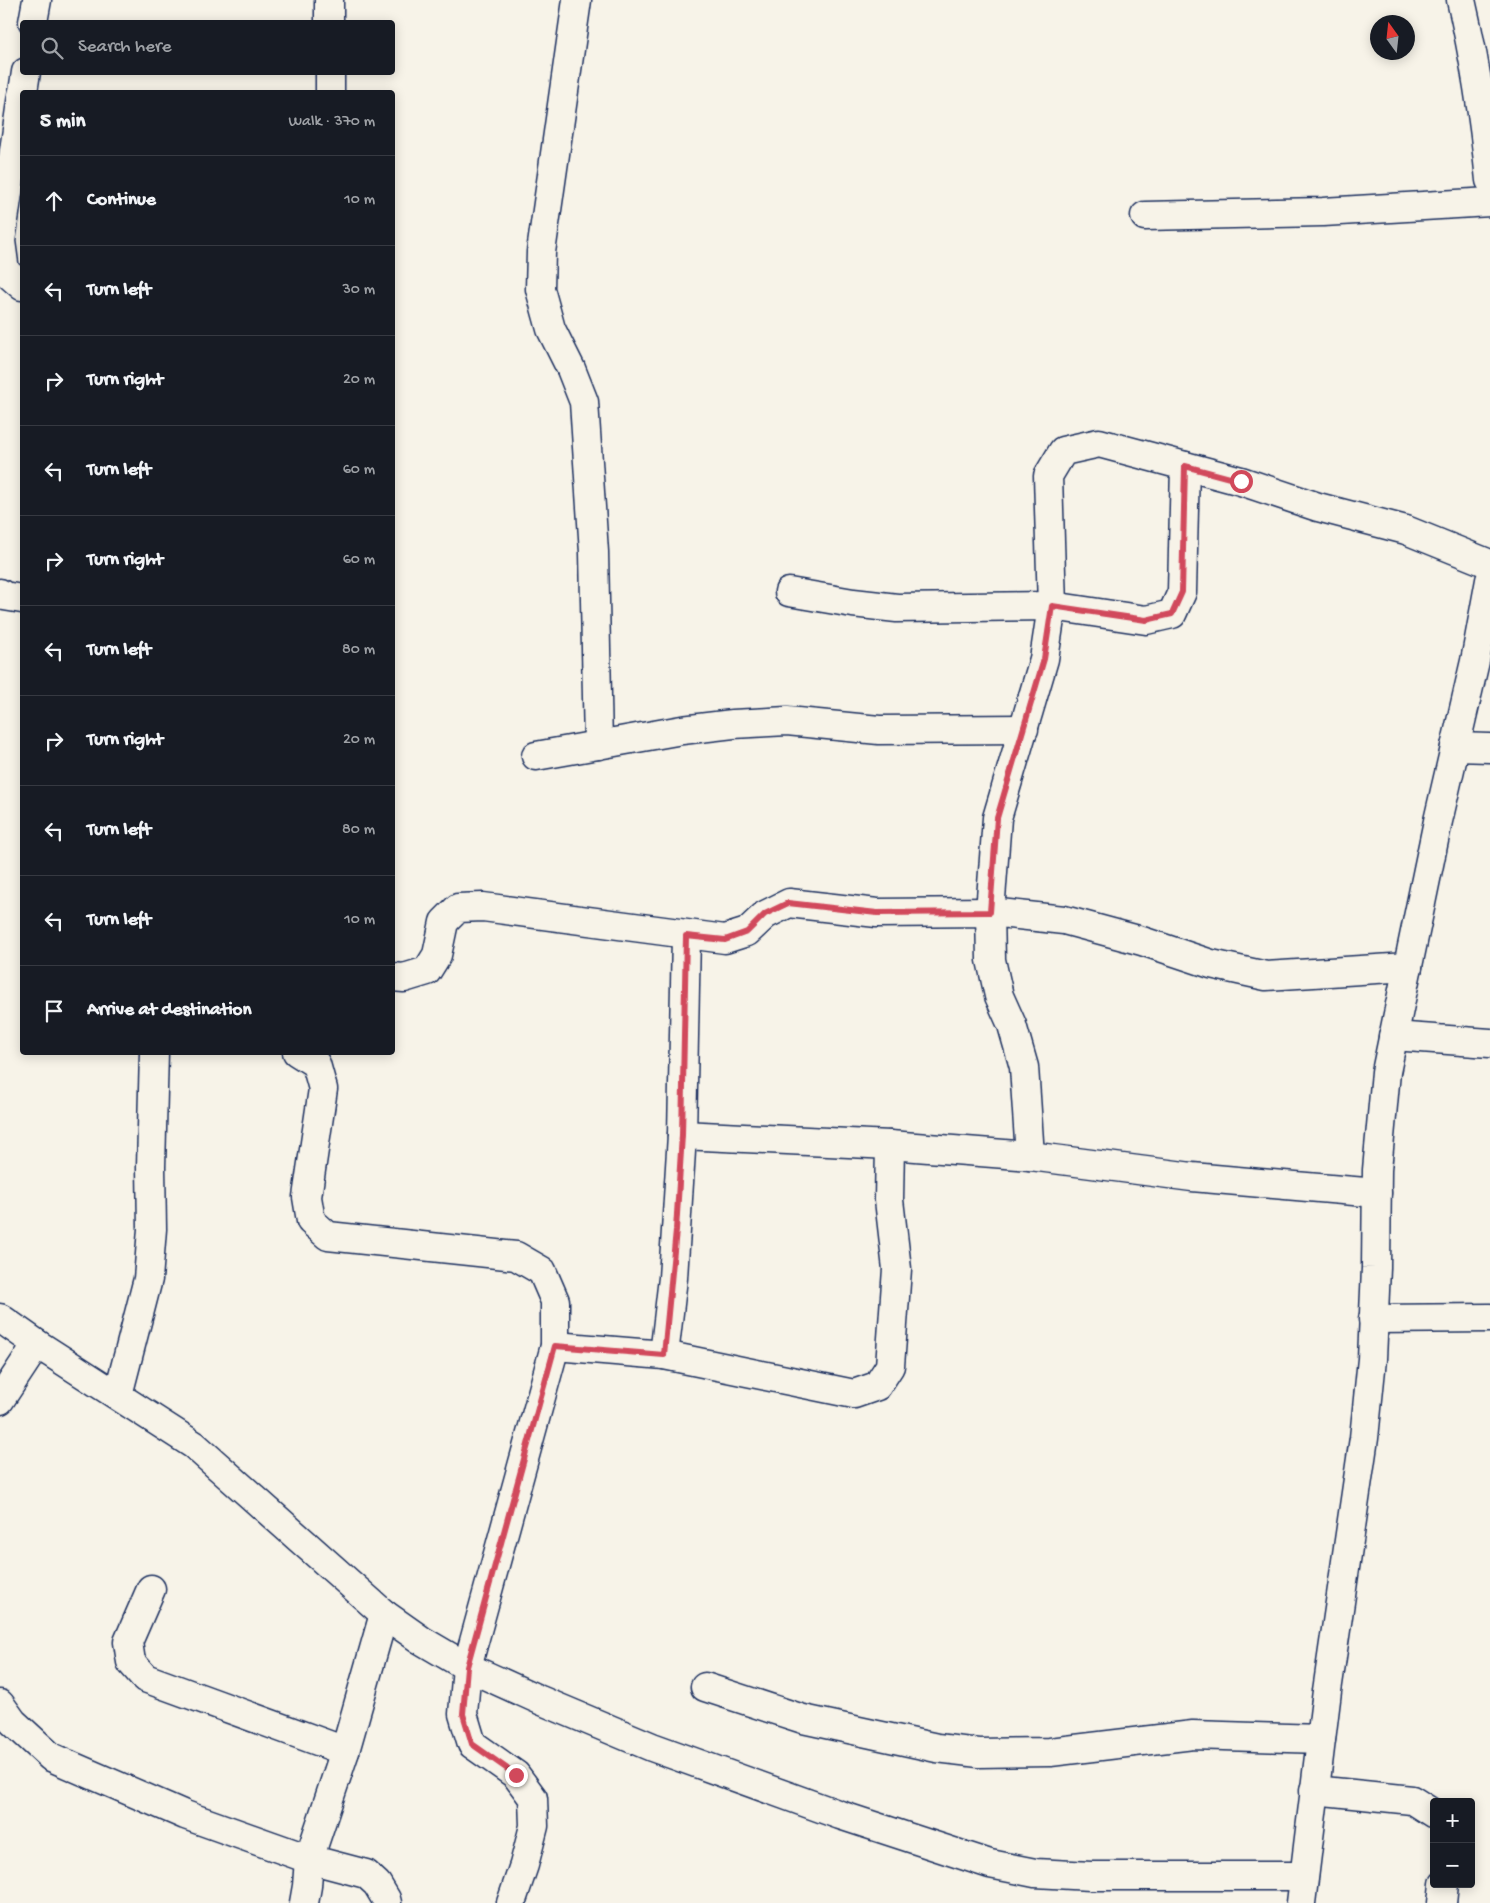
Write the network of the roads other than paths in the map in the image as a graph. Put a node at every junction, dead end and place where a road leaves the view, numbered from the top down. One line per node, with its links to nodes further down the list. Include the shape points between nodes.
1 (37, 0): 5 (street)
2 (329, 0): 6 (street)
3 (577, 0): 24 (street, via 541,252 540,289 551,329 584,402 594,552)
4 (1461, 0): 12 (street, via 1484,124)
5 (33, 20)
6 (329, 20)
7 (26, 75): 9 (street)
8 (330, 75): 10 (street)
9 (24, 90)
10 (330, 90)
11 (20, 113): 15 (street, via 0,241 5,271)
12 (1490, 180)
13 (1490, 202): 14 (street, via 1323,212)
14 (1145, 216)
15 (20, 284)
16 (1185, 466): 17 (street, via 1406,530); 22 (street, via 1182,592 1172,614 1146,620); 22 (street, via 1099,444 1063,451 1048,476)
17 (1490, 564)
18 (1490, 580): 25 (street)
19 (789, 592): 22 (street, via 897,608)
20 (0, 593): 21 (street)
21 (20, 599)
22 (1052, 606): 23 (street, via 1044,659)
23 (1024, 728): 24 (street, via 878,730 787,722 733,724); 28 (street, via 997,818)
24 (598, 745): 27 (street)
25 (1455, 747): 26 (street); 30 (street)
26 (1490, 748)
27 (536, 756)
28 (990, 912): 29 (street, via 877,913 788,903 765,914 747,932 725,940); 30 (street, via 1064,920 1210,964 1266,976); 38 (street, via 991,960 999,996 1012,1025 1024,1067)
29 (686, 936): 31 (street, via 483,907 458,908 444,922 437,956 427,971 404,978); 36 (street)
30 (1408, 967): 32 (street)
31 (395, 976)
32 (1393, 1036): 33 (street); 39 (street, via 1386,1072)
33 (1490, 1043)
34 (154, 1055): 46 (street, via 150,1167 152,1229 148,1279)
35 (302, 1055): 44 (street, via 316,1064 323,1089 307,1196 311,1221 328,1236 516,1256 542,1271 554,1301)
36 (682, 1135): 37 (street); 45 (street)
37 (890, 1145): 38 (street); 45 (street, via 889,1200 897,1269 890,1366 878,1386 854,1394)
38 (1030, 1156): 39 (street, via 1192,1177)
39 (1377, 1193): 42 (street)
40 (0, 1318): 43 (street)
41 (1490, 1318): 42 (street)
42 (1373, 1319): 53 (street, via 1364,1438)
43 (37, 1344): 46 (street); 47 (street)
44 (555, 1346): 45 (street); 50 (street)
45 (664, 1355)
46 (118, 1395): 49 (street, via 194,1445)
47 (0, 1400)
48 (151, 1589): 54 (street, via 128,1642 131,1662 146,1678)
49 (384, 1614): 50 (street); 54 (street)
50 (467, 1667): 58 (street, via 652,1747 840,1816 990,1864 1035,1873 1091,1876); 62 (street, via 463,1714 472,1744 516,1775 533,1798 534,1826)
51 (705, 1687): 53 (street, via 803,1719 937,1748 979,1753 1050,1752 1193,1735)
52 (0, 1704): 57 (street, via 13,1722 51,1757 184,1815)
53 (1321, 1738): 55 (street)
54 (345, 1751): 57 (street)
55 (1314, 1790): 56 (street, via 1412,1800); 58 (street)
56 (1430, 1811)
57 (309, 1859): 60 (street); 61 (street, via 366,1874 377,1884)
58 (1304, 1876): 63 (street)
59 (1444, 1888): 64 (street)
60 (304, 1903)
61 (387, 1903)
62 (511, 1903)
63 (1300, 1903)
64 (1442, 1903)

